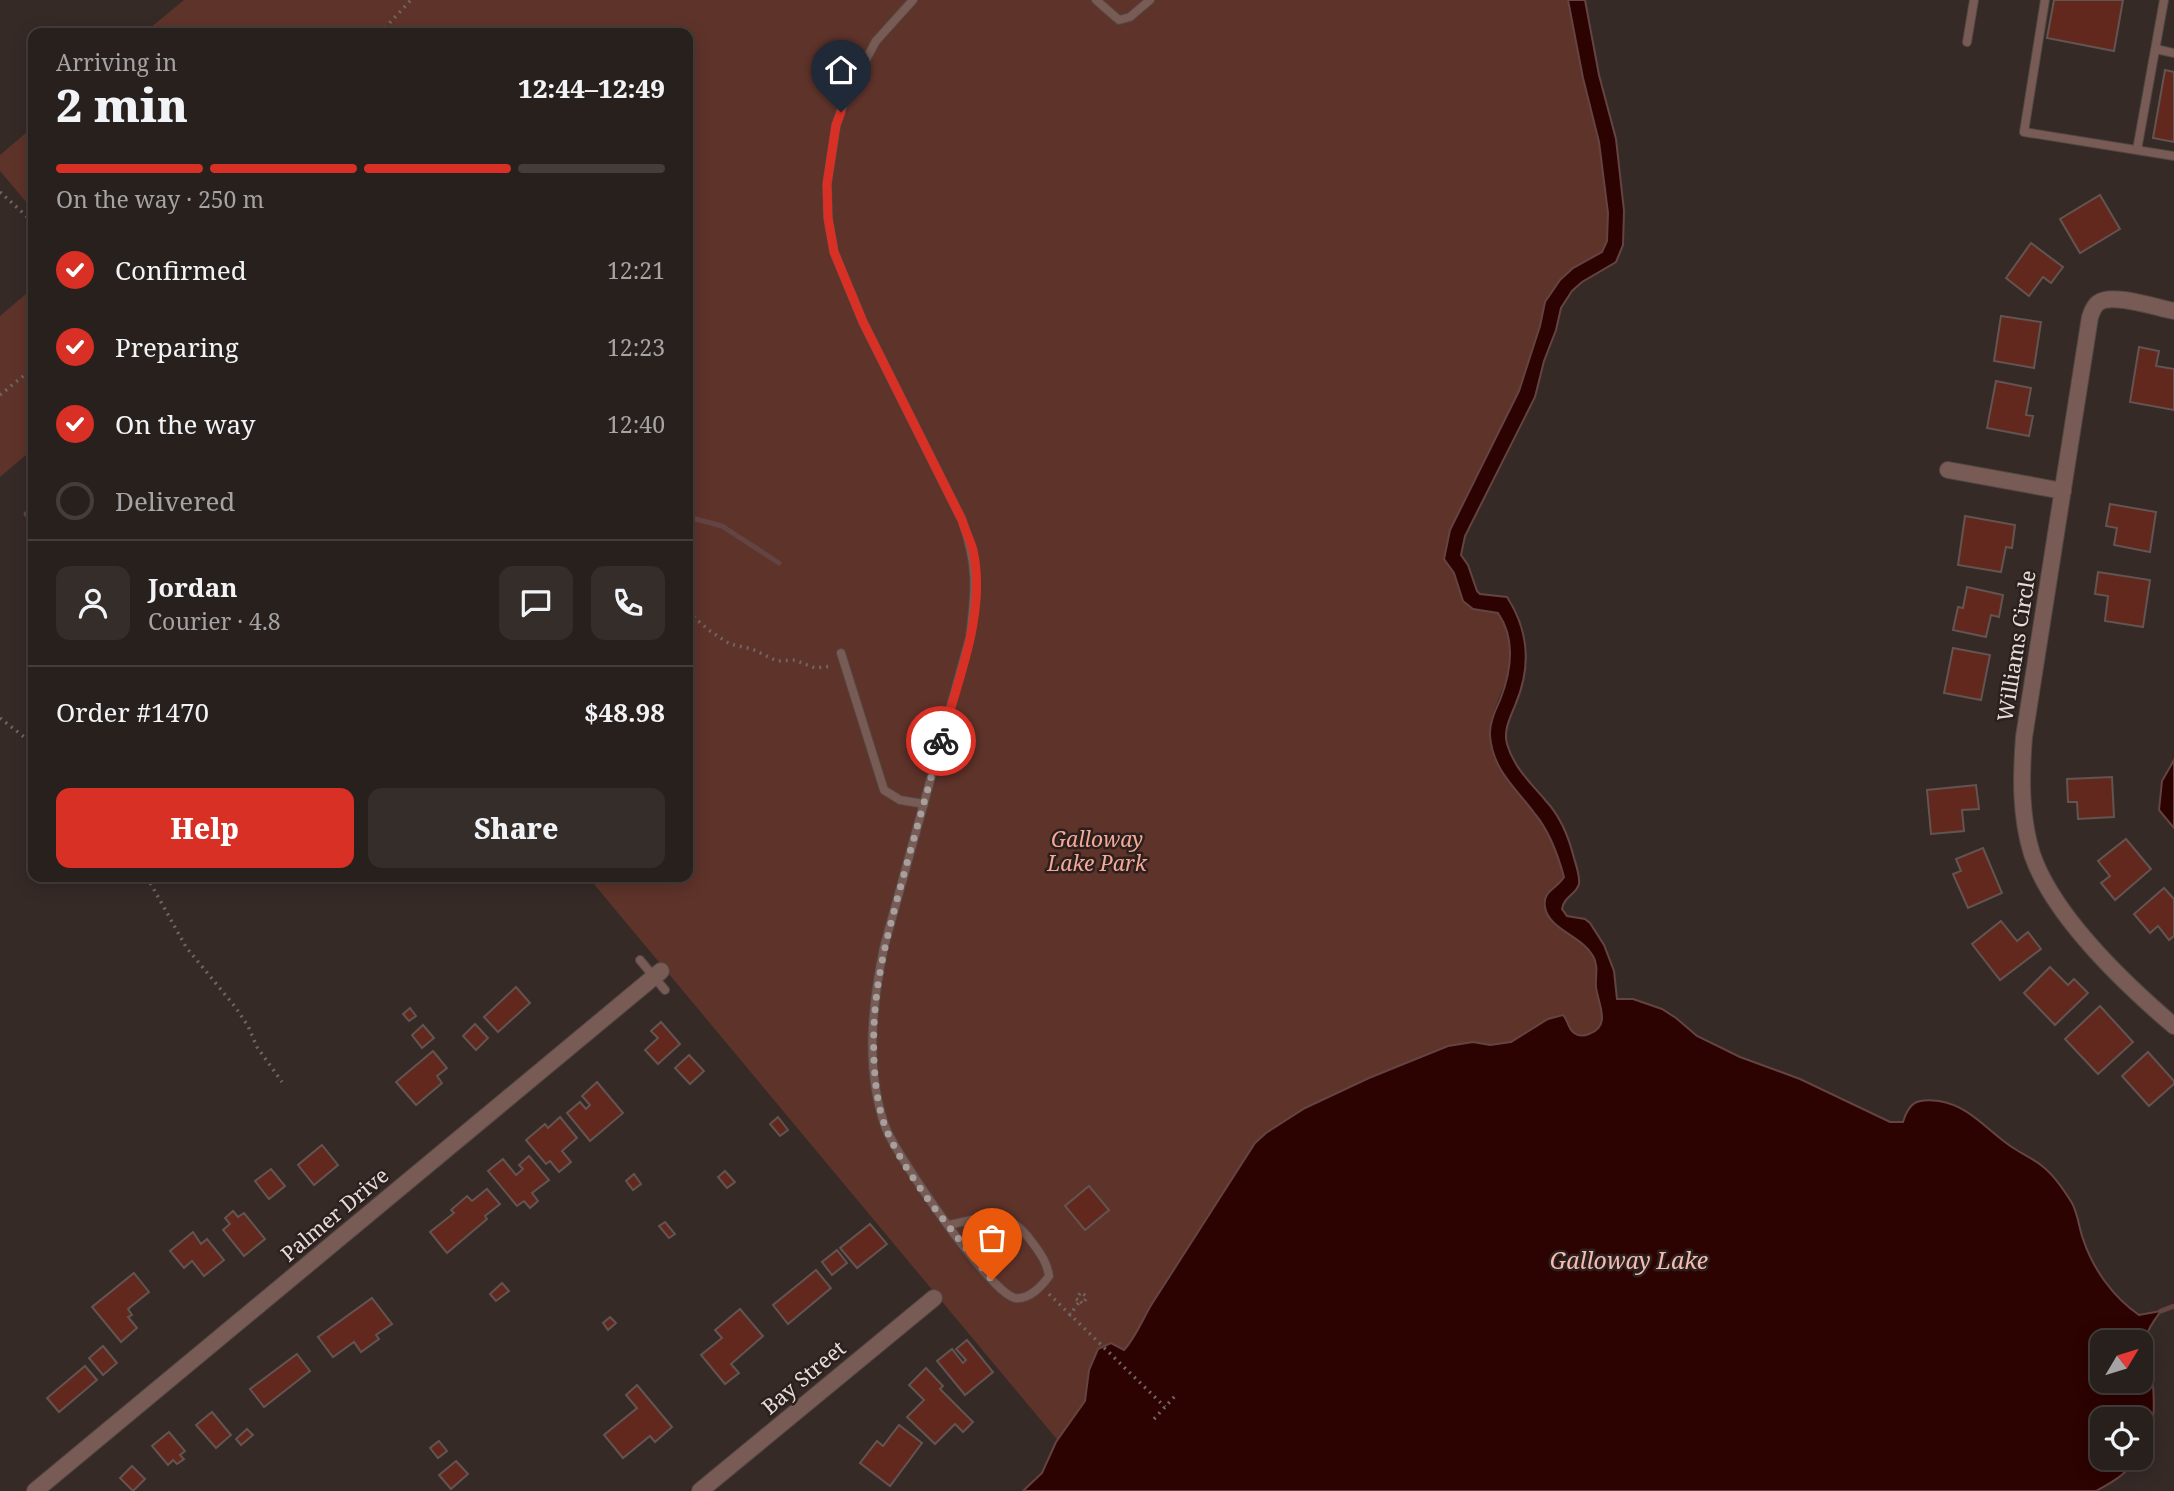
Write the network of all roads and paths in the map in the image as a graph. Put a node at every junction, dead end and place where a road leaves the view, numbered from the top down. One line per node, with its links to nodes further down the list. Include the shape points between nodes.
1 (411, 0): 8 (path)
2 (913, 0): 26 (lane, via 876,41 845,98 827,184 834,252 973,551 970,637)
3 (1096, 0): 4 (lane, via 1119,20)
4 (1150, 0)
5 (1974, 0): 9 (lane)
6 (2045, 0): 12 (lane, via 2024,132)
7 (2164, 0): 10 (lane)
8 (385, 28)
9 (1968, 42)
10 (2156, 49): 11 (lane); 12 (lane)
11 (2174, 53)
12 (2137, 150): 13 (lane)
13 (2174, 156)
14 (0, 192): 15 (path)
15 (28, 217)
16 (2174, 311): 20 (street, Williams Circle, via 2113,298 2094,308)
17 (28, 372): 18 (path)
18 (0, 395)
19 (1948, 470): 20 (street)
20 (2063, 491): 31 (street, Williams Circle, via 2024,737 2020,788 2029,839 2043,879 2088,942)
21 (693, 616): 23 (path, via 730,644 777,661 795,660 815,668)
22 (841, 653): 23 (lane)
23 (845, 665): 26 (lane, via 884,790 900,800)
24 (0, 718): 25 (path)
25 (28, 740)
26 (924, 804): 33 (lane, via 876,983 874,1076 885,1127 901,1158)
27 (150, 882): 32 (path, via 186,947 236,1008)
28 (640, 960): 29 (lane)
29 (657, 974): 30 (lane); 41 (street, Palmer Drive)
30 (665, 990)
31 (2174, 1026)
32 (282, 1082)
33 (949, 1225): 34 (lane, via 1005,1294 1018,1299); 34 (lane, via 990,1216 1008,1218 1024,1231 1047,1264 1049,1276)
34 (1042, 1286): 37 (path)
35 (934, 1298): 42 (street, Bay Street)
36 (1080, 1301): 37 (path)
37 (1069, 1316): 39 (path)
38 (1176, 1395): 39 (path)
39 (1165, 1407): 40 (path)
40 (1154, 1419)
41 (34, 1491)
42 (700, 1491)

